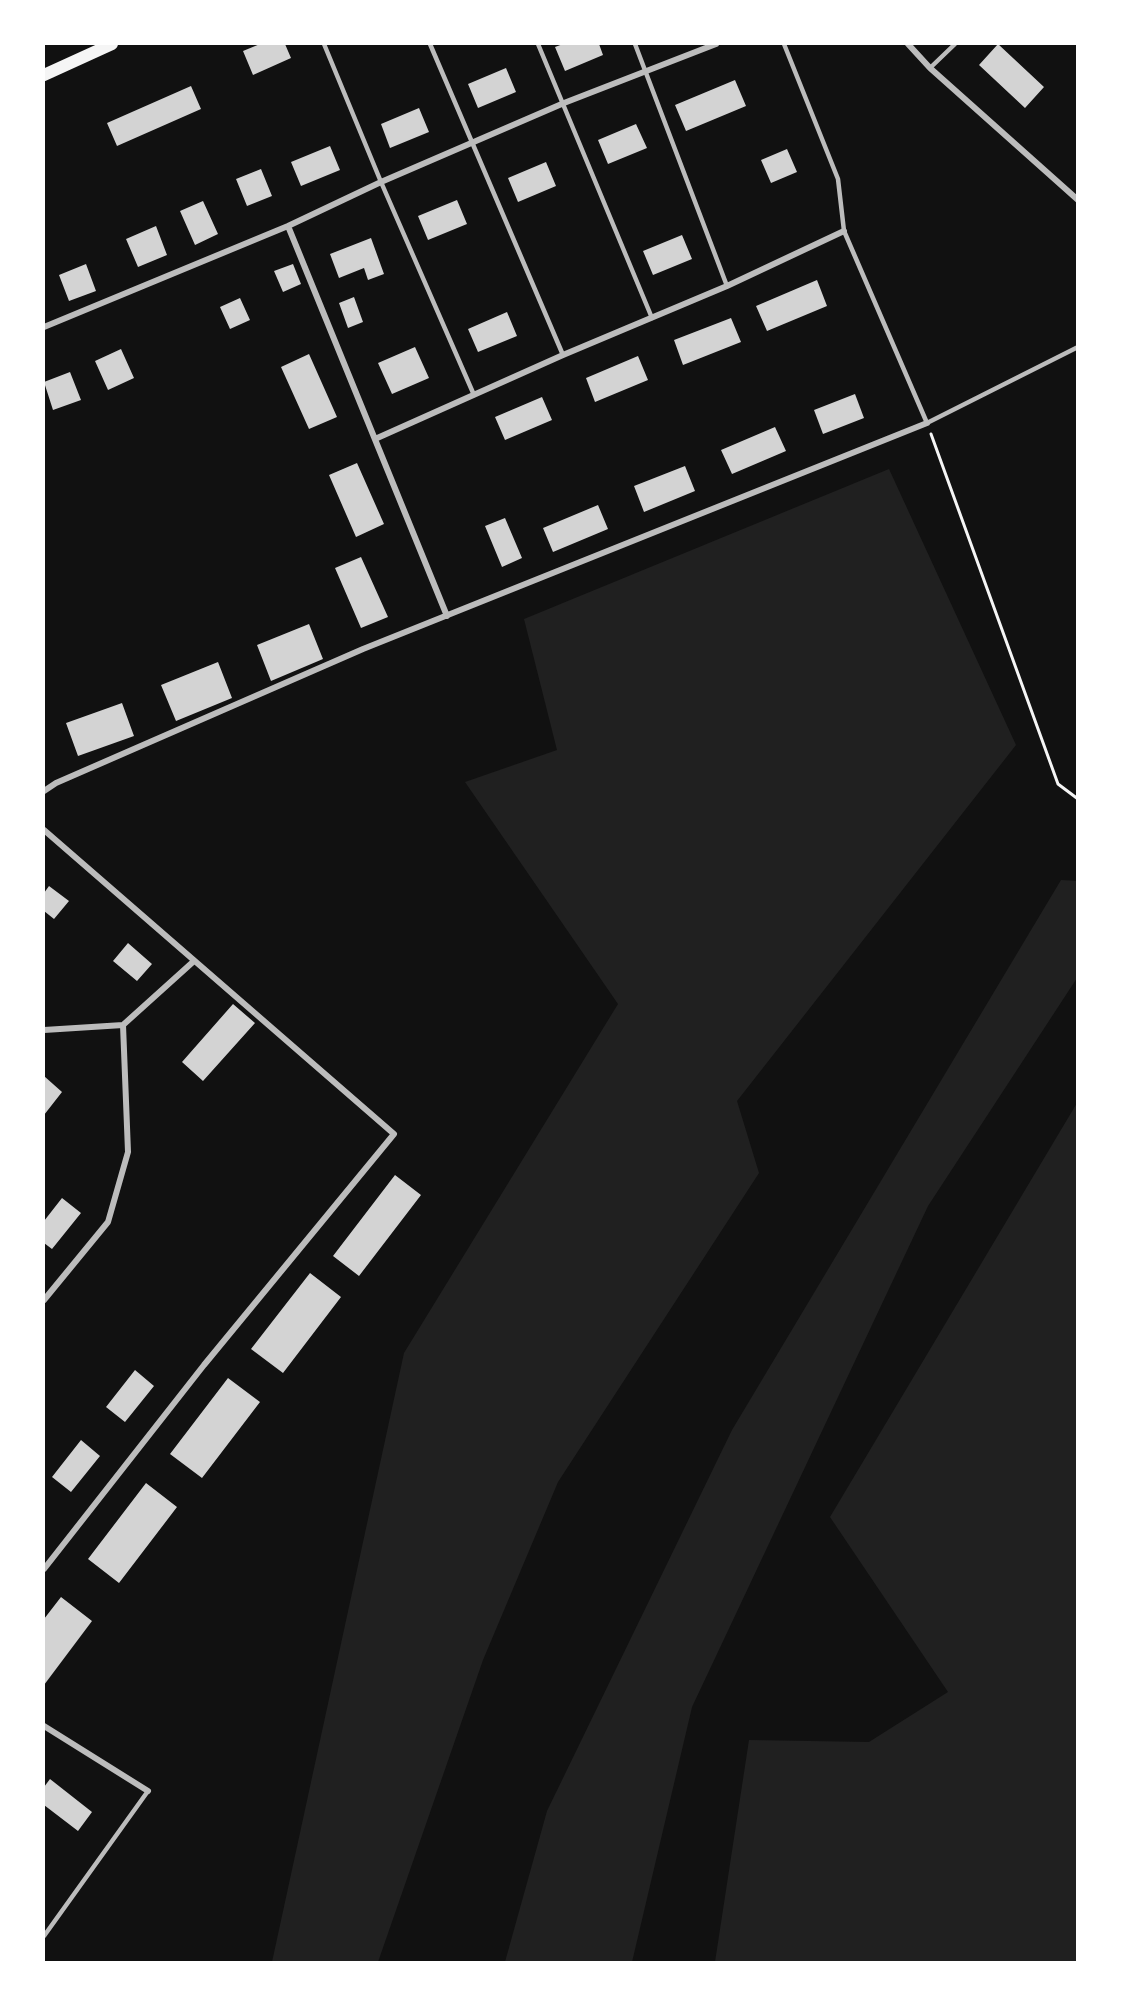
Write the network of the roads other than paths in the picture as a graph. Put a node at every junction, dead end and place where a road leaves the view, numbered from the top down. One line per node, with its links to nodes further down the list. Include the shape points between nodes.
1 (112, 44): 12 (main road)
2 (324, 44): 15 (lane)
3 (430, 44): 14 (lane)
4 (538, 44): 13 (lane)
5 (635, 44): 11 (lane)
6 (716, 44): 11 (street)
7 (784, 44): 18 (lane, via 838,179)
8 (908, 44): 10 (street)
9 (955, 44): 10 (lane)
10 (930, 68): 16 (street)
11 (646, 71): 13 (street); 19 (lane)
12 (44, 75)
13 (564, 103): 14 (street); 20 (lane)
14 (471, 143): 15 (street); 23 (lane)
15 (381, 182): 17 (street); 24 (lane)
16 (1077, 200)
17 (288, 226): 21 (street); 26 (street)
18 (844, 231): 19 (street); 25 (lane)
19 (728, 286): 20 (street)
20 (652, 318): 23 (street)
21 (44, 327)
22 (1077, 347): 25 (lane)
23 (563, 356): 24 (street)
24 (474, 395): 26 (street)
25 (927, 423): 27 (street)
26 (375, 439): 27 (street)
27 (447, 616): 28 (street, via 363,649)
28 (44, 791)
29 (44, 830): 30 (street)
30 (194, 961): 31 (street); 34 (street, via 394,1134 204,1365)
31 (123, 1024): 32 (street); 33 (street, via 128,1152 108,1222)
32 (44, 1030)
33 (44, 1300)
34 (44, 1569)
35 (44, 1726): 36 (street)
36 (148, 1791): 37 (lane)
37 (44, 1936)

